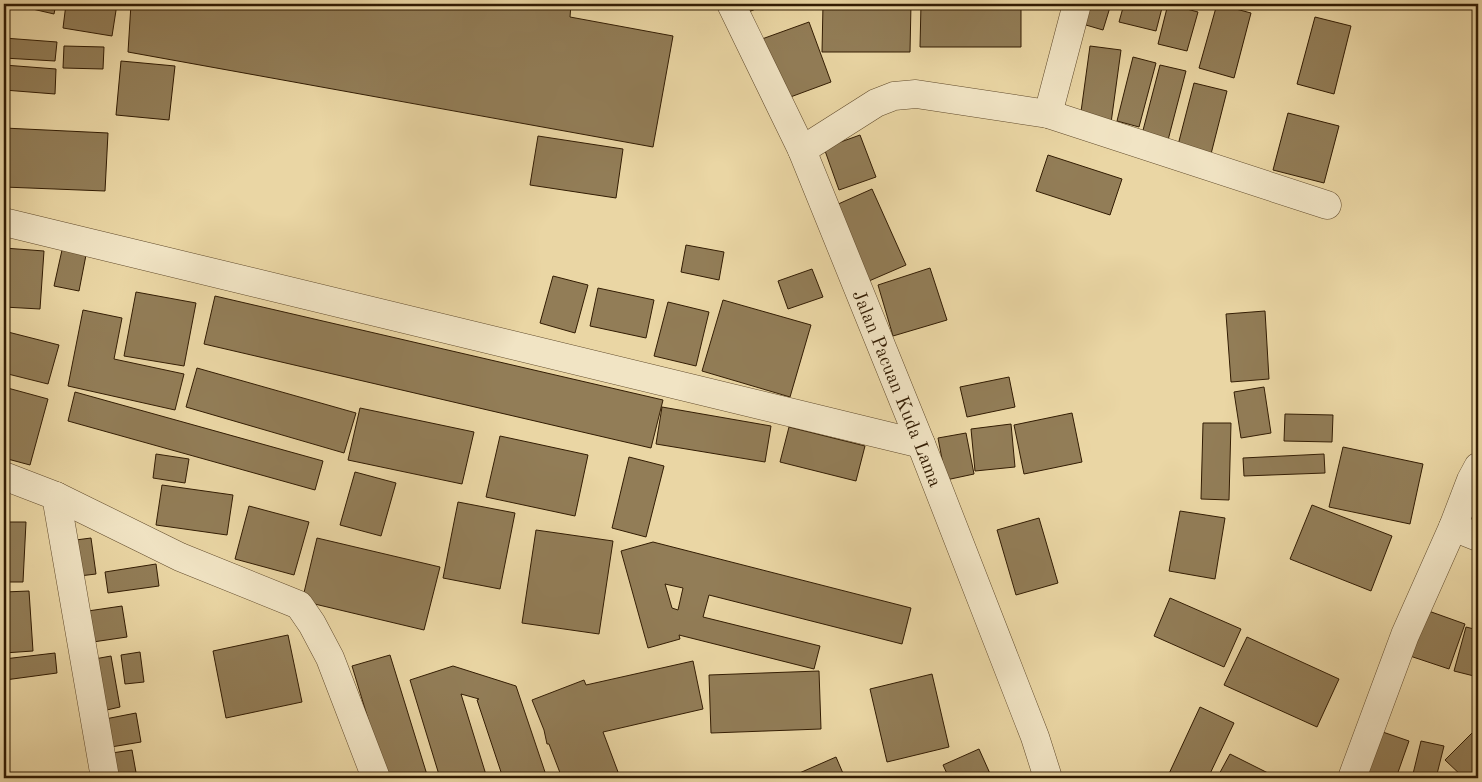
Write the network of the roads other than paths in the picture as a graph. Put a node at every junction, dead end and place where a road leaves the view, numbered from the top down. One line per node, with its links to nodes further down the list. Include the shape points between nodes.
1 (731, 4): 4 (street, Jalan Pacuan Kuda Lama)
2 (1077, 4): 3 (street)
3 (1048, 114): 4 (street, via 916,94 894,96 876,103); 5 (street)
4 (802, 150): 7 (street, Jalan Pacuan Kuda Lama)
5 (1326, 205)
6 (4, 222): 7 (street)
7 (921, 444): 15 (street, Jalan Pacuan Kuda Lama)
8 (1478, 467): 11 (street)
9 (4, 476): 10 (street)
10 (56, 496): 13 (street); 14 (street, via 180,557 299,605 330,658)
11 (1453, 526): 12 (street); 16 (street, via 1405,635)
12 (1478, 537)
13 (105, 778)
14 (376, 778)
15 (1048, 778)
16 (1352, 778)

